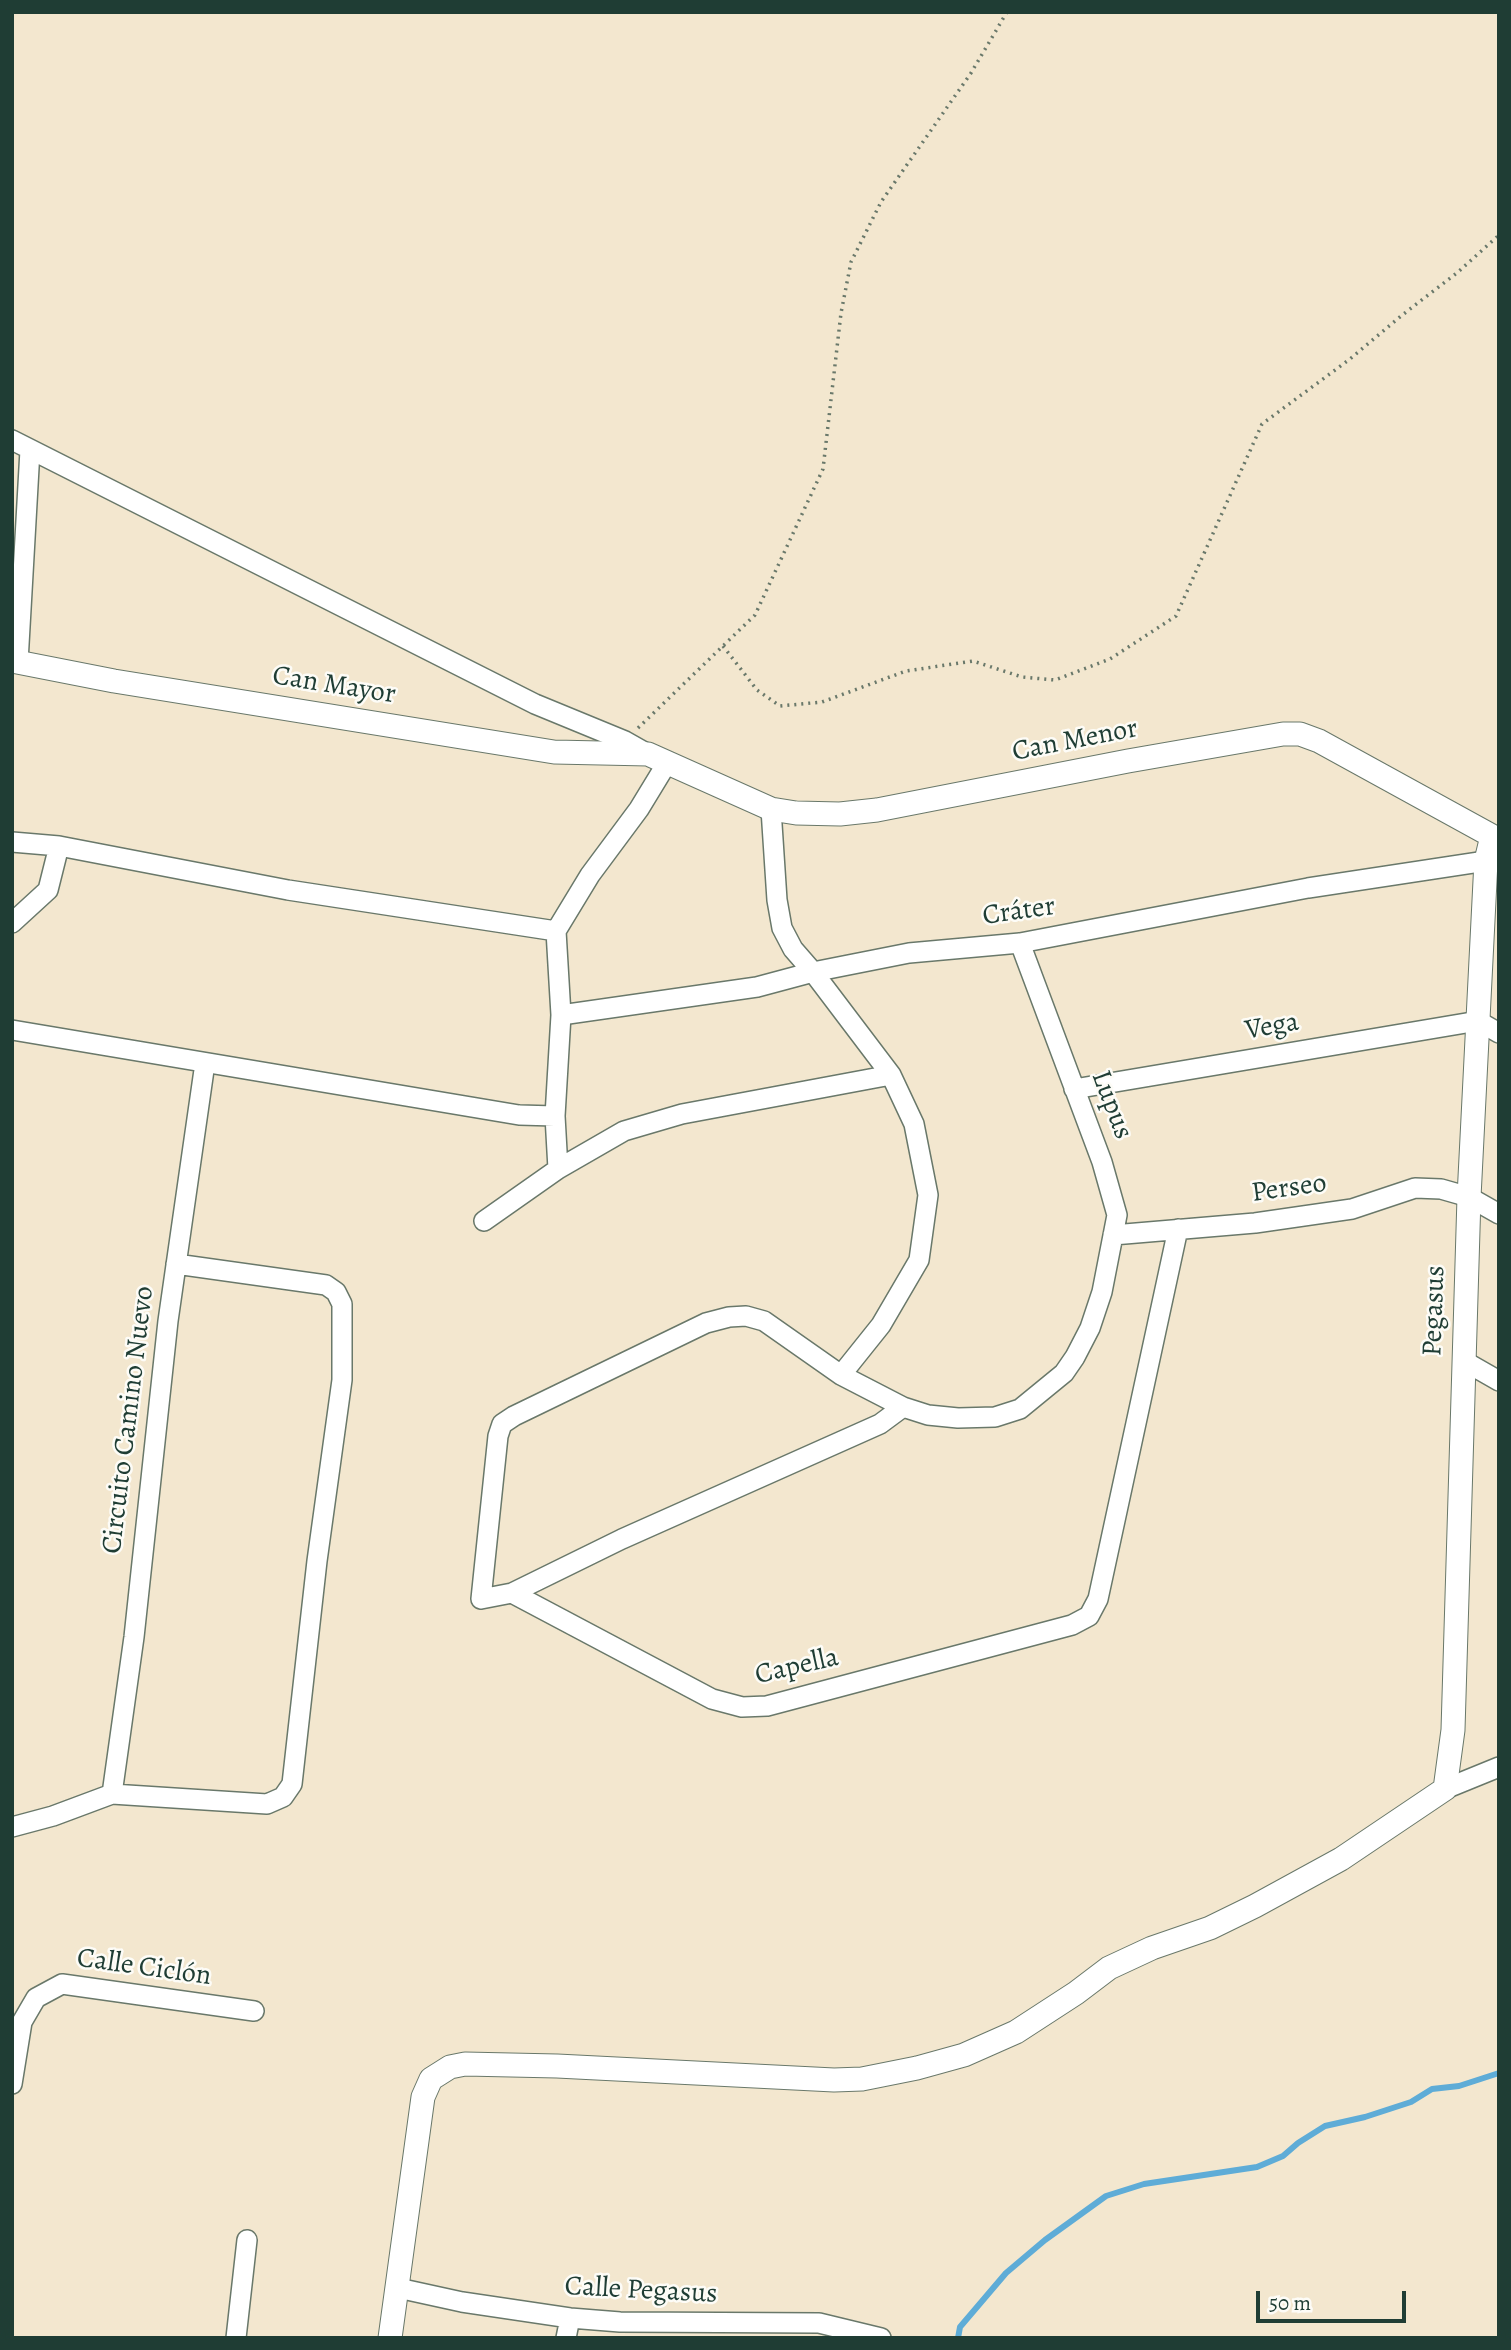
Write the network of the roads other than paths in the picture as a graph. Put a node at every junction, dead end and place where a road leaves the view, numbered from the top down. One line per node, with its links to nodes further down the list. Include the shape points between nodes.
1 (12, 440): 2 (street)
2 (30, 450): 3 (street); 4 (street, via 535,704)
3 (15, 662): 4 (street, Can Mayor, via 554,752)
4 (657, 759): 5 (street, Can Menor); 11 (street, via 639,809)
5 (771, 809): 6 (street, Can Menor, via 840,814 877,810 1128,761 1300,734); 13 (street, via 782,928)
6 (1495, 838): 9 (street, Pegasus)
7 (12, 842): 8 (street)
8 (59, 846): 10 (street, via 48,890); 11 (street, via 288,890)
9 (1486, 861): 12 (street, Cráter, via 1308,888); 15 (street, Pegasus)
10 (12, 923)
11 (556, 931): 14 (street)
12 (1020, 943): 13 (street, Cráter, via 909,953); 20 (street, Lupus)
13 (813, 972): 14 (street, Cráter, via 757,987); 19 (street)
14 (561, 1015): 21 (street)
15 (1478, 1021): 17 (street); 20 (street, Vega); 23 (street, Pegasus)
16 (12, 1030): 18 (street)
17 (1499, 1033)
18 (205, 1063): 21 (street, via 519,1115); 28 (street)
19 (891, 1075): 22 (street, via 682,1114 624,1131); 30 (street, via 914,1124 928,1195 919,1260 881,1325)
20 (1074, 1089): 27 (street, Lupus, via 1117,1215)
21 (555, 1116): 22 (street)
22 (558, 1169): 25 (street)
23 (1469, 1197): 24 (street, Perseo); 26 (street, Perseo, via 1416,1188 1352,1209); 29 (street, Pegasus)
24 (1499, 1214)
25 (484, 1221)
26 (1178, 1229): 27 (street, Perseo); 33 (street, Capella, via 1098,1599 1089,1616 1072,1625 767,1706 742,1707 712,1699)
27 (1113, 1235): 32 (street, Lupus, via 1090,1328 1064,1373 1020,1409 995,1417 928,1415)
28 (176, 1264): 36 (street, Circuito Camino Nuevo); 36 (street, Circuito Camino Nuevo, via 326,1285 342,1304 342,1380 292,1784 284,1797 267,1804)
29 (1464, 1361): 31 (street); 35 (street, Pegasus, via 1453,1730)
30 (841, 1375): 32 (street, Lupus); 33 (street, Lupus, via 764,1321 729,1317 706,1323 514,1416 502,1424 498,1436 481,1599)
31 (1499, 1381)
32 (903, 1407): 33 (street, via 880,1423)
33 (512, 1593)
34 (1499, 1767): 35 (street)
35 (1445, 1789): 41 (street, via 1342,1859 1210,1928 1109,1968 1016,2032 964,2055 862,2079 834,2080 557,2066 450,2067 431,2079 423,2097)
36 (112, 1794): 37 (street)
37 (12, 1827)
38 (254, 2011): 39 (street, Calle Ciclón, via 62,1984 36,1998 22,2022)
39 (12, 2084)
40 (247, 2240): 43 (street)
41 (398, 2288): 42 (street, Calle Pegasus); 44 (street)
42 (568, 2328): 45 (street, Calle Pegasus, via 620,2322 819,2323)
43 (236, 2338)
44 (390, 2338)
45 (881, 2338)

